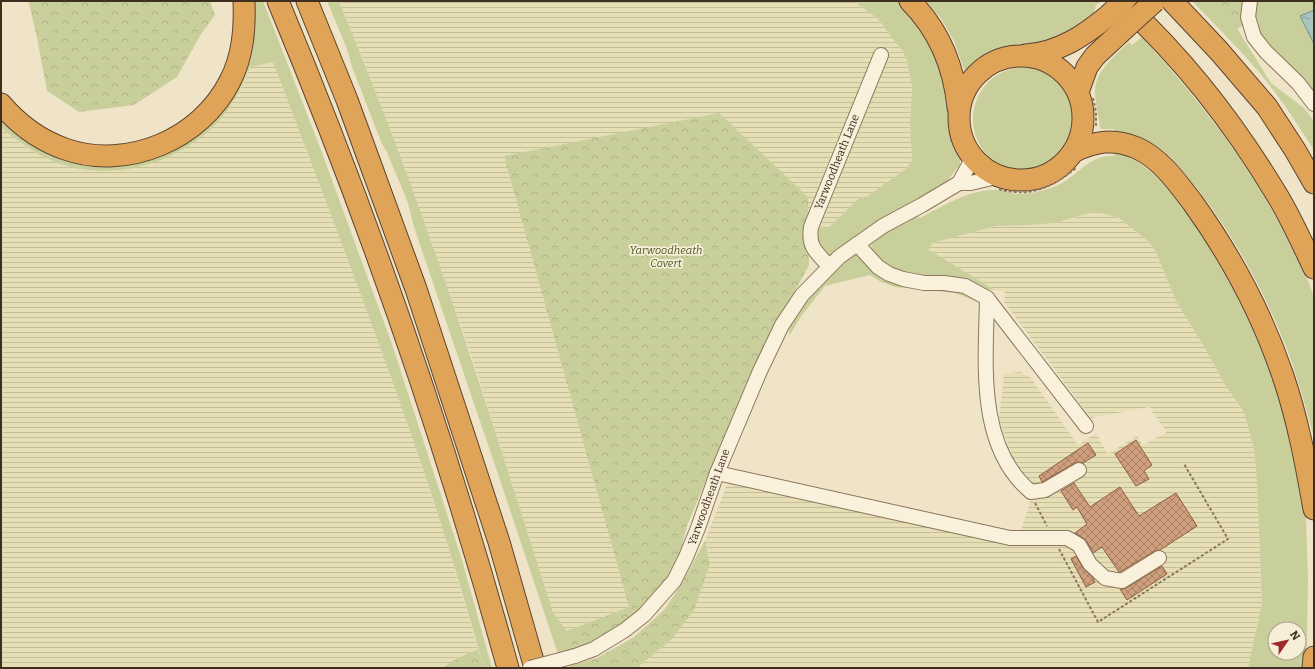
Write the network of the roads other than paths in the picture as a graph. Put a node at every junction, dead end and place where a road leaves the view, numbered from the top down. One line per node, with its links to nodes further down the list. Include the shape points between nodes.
1 (244, 1): 12 (highway, via 245,21 238,62 220,98 192,127 174,139 153,148 112,155 88,154 65,149 28,130)
2 (278, 1): 31 (highway, via 354,194 422,386 473,546)
3 (307, 1): 28 (highway, via 347,100 416,289)
4 (910, 1): 14 (highway, via 931,25 942,46 951,67)
5 (1155, 1): 11 (highway, bridge, via 1095,56 1087,67)
6 (1172, 1): 19 (highway, via 1267,107)
7 (1250, 1): 13 (street, via 1248,17 1254,37 1298,83)
8 (1118, 6): 10 (highway, via 1088,32 1066,44 1036,54); 22 (highway, via 1162,41 1215,103 1278,196)
9 (882, 55): 21 (street, Yarwoodheath Lane, via 811,227 812,246)
10 (1020, 55): 11 (highway, via 1053,65); 14 (highway, via 1002,58 986,66 972,78 963,94)
11 (1085, 92): 16 (highway)
12 (1, 104)
13 (1314, 104)
14 (959, 112): 15 (highway, via 960,131)
15 (971, 154): 17 (highway); 18 (street, via 969,165)
16 (1076, 158): 17 (highway, via 1046,175 1029,180 1011,179); 27 (highway, via 1088,144 1121,143 1136,148 1165,169 1204,219 1243,283 1272,344 1294,409)
17 (999, 182): 18 (street, Yarwoodheath Lane)
18 (959, 183): 20 (street, Yarwoodheath Lane, via 883,226)
19 (1314, 183)
20 (857, 244): 21 (street, Yarwoodheath Lane); 23 (street, via 878,267 889,274 924,283 965,286)
21 (829, 266): 26 (street, Yarwoodheath Lane, via 802,295 782,325)
22 (1314, 268)
23 (987, 298): 24 (street); 25 (street, via 986,381 989,412 996,441 1009,466 1031,492 1045,490)
24 (1086, 426)
25 (1079, 470)
26 (717, 472): 29 (street, via 1010,538 1067,538 1078,545 1090,564 1105,578 1122,581); 32 (street, Yarwoodheath Lane, bridge, via 698,528 674,581 644,615 594,649)
27 (1314, 509)
28 (499, 542): 33 (highway); 34 (highway)
29 (1159, 558)
30 (1314, 657): 35 (highway)
31 (508, 668)
32 (530, 668)
33 (536, 668)
34 (547, 668)
35 (1313, 668)

